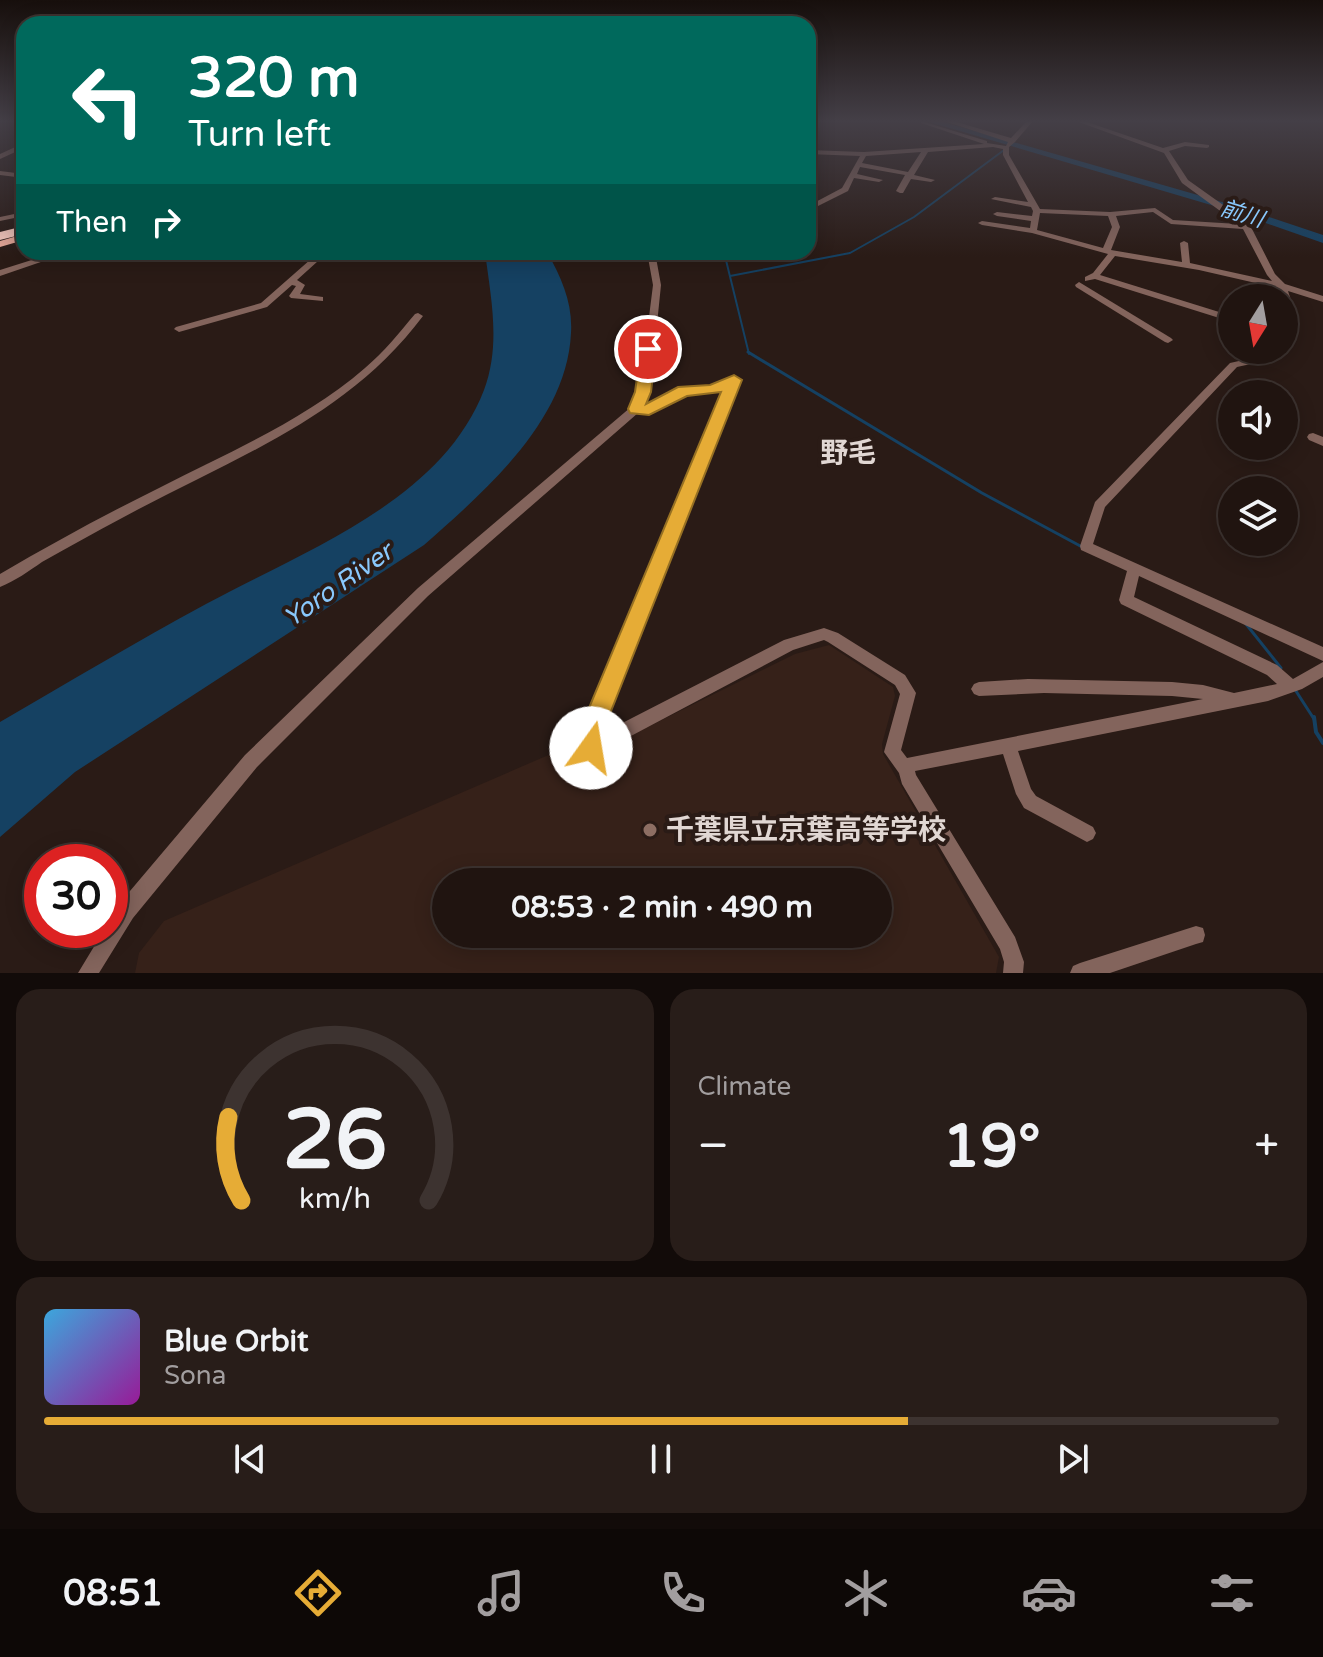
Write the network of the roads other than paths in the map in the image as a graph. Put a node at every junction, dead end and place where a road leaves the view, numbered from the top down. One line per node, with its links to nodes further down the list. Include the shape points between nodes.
1 (859, 166): 7 (street)
2 (867, 166): 6 (street)
3 (915, 166): 6 (street)
4 (1012, 166): 13 (street)
5 (1175, 166): 17 (street, via 1185,181)
6 (909, 175): 9 (street); 10 (street)
7 (853, 176): 8 (street); 12 (street, via 845,189)
8 (879, 180)
9 (931, 180)
10 (900, 191)
11 (995, 199): 13 (street)
12 (816, 205)
13 (1036, 212): 14 (street); 15 (street); 18 (street)
14 (997, 214)
15 (1111, 214): 17 (street, via 1155,210 1168,221); 20 (street, via 1116,227)
16 (982, 223): 18 (street)
17 (1245, 227): 29 (street)
18 (1033, 231): 20 (street)
19 (1184, 243): 24 (street)
20 (1110, 252): 24 (street); 26 (street)
21 (41, 260): 25 (street)
22 (316, 260): 27 (street)
23 (655, 260): 38 (street)
24 (1186, 264): 28 (street)
25 (0, 273)
26 (1094, 276): 33 (street); 36 (street, via 1079,285)
27 (293, 282): 31 (street, via 301,285 294,296); 35 (street, via 264,305)
28 (1273, 284)
29 (1280, 284)
30 (1298, 291): 32 (street)
31 (320, 299)
32 (1323, 299)
33 (1218, 315)
34 (418, 316): 41 (street, via 380,361 300,422 188,474)
35 (179, 329)
36 (1168, 340)
37 (1238, 364): 40 (street, via 1099,505 1086,546)
38 (646, 411): 39 (street); 48 (street, via 684,391 712,390 734,380 588,739 591,748 789,645 824,634 900,680 908,693 892,752); 51 (street, via 423,592 251,761 126,911)
39 (615, 439)
40 (1134, 569): 42 (street); 44 (street, via 1126,600 1272,670)
41 (0, 581)
42 (1323, 654)
43 (1323, 669): 44 (street)
44 (1290, 686): 46 (street)
45 (979, 689): 46 (street, via 1024,684 1180,690 1211,692)
46 (1236, 701): 47 (street)
47 (1008, 745): 48 (street); 49 (street, via 1030,802)
48 (906, 769): 52 (street, via 1008,944)
49 (1087, 833)
50 (1196, 935): 53 (street)
51 (88, 973)
52 (1013, 973)
53 (1080, 973)

